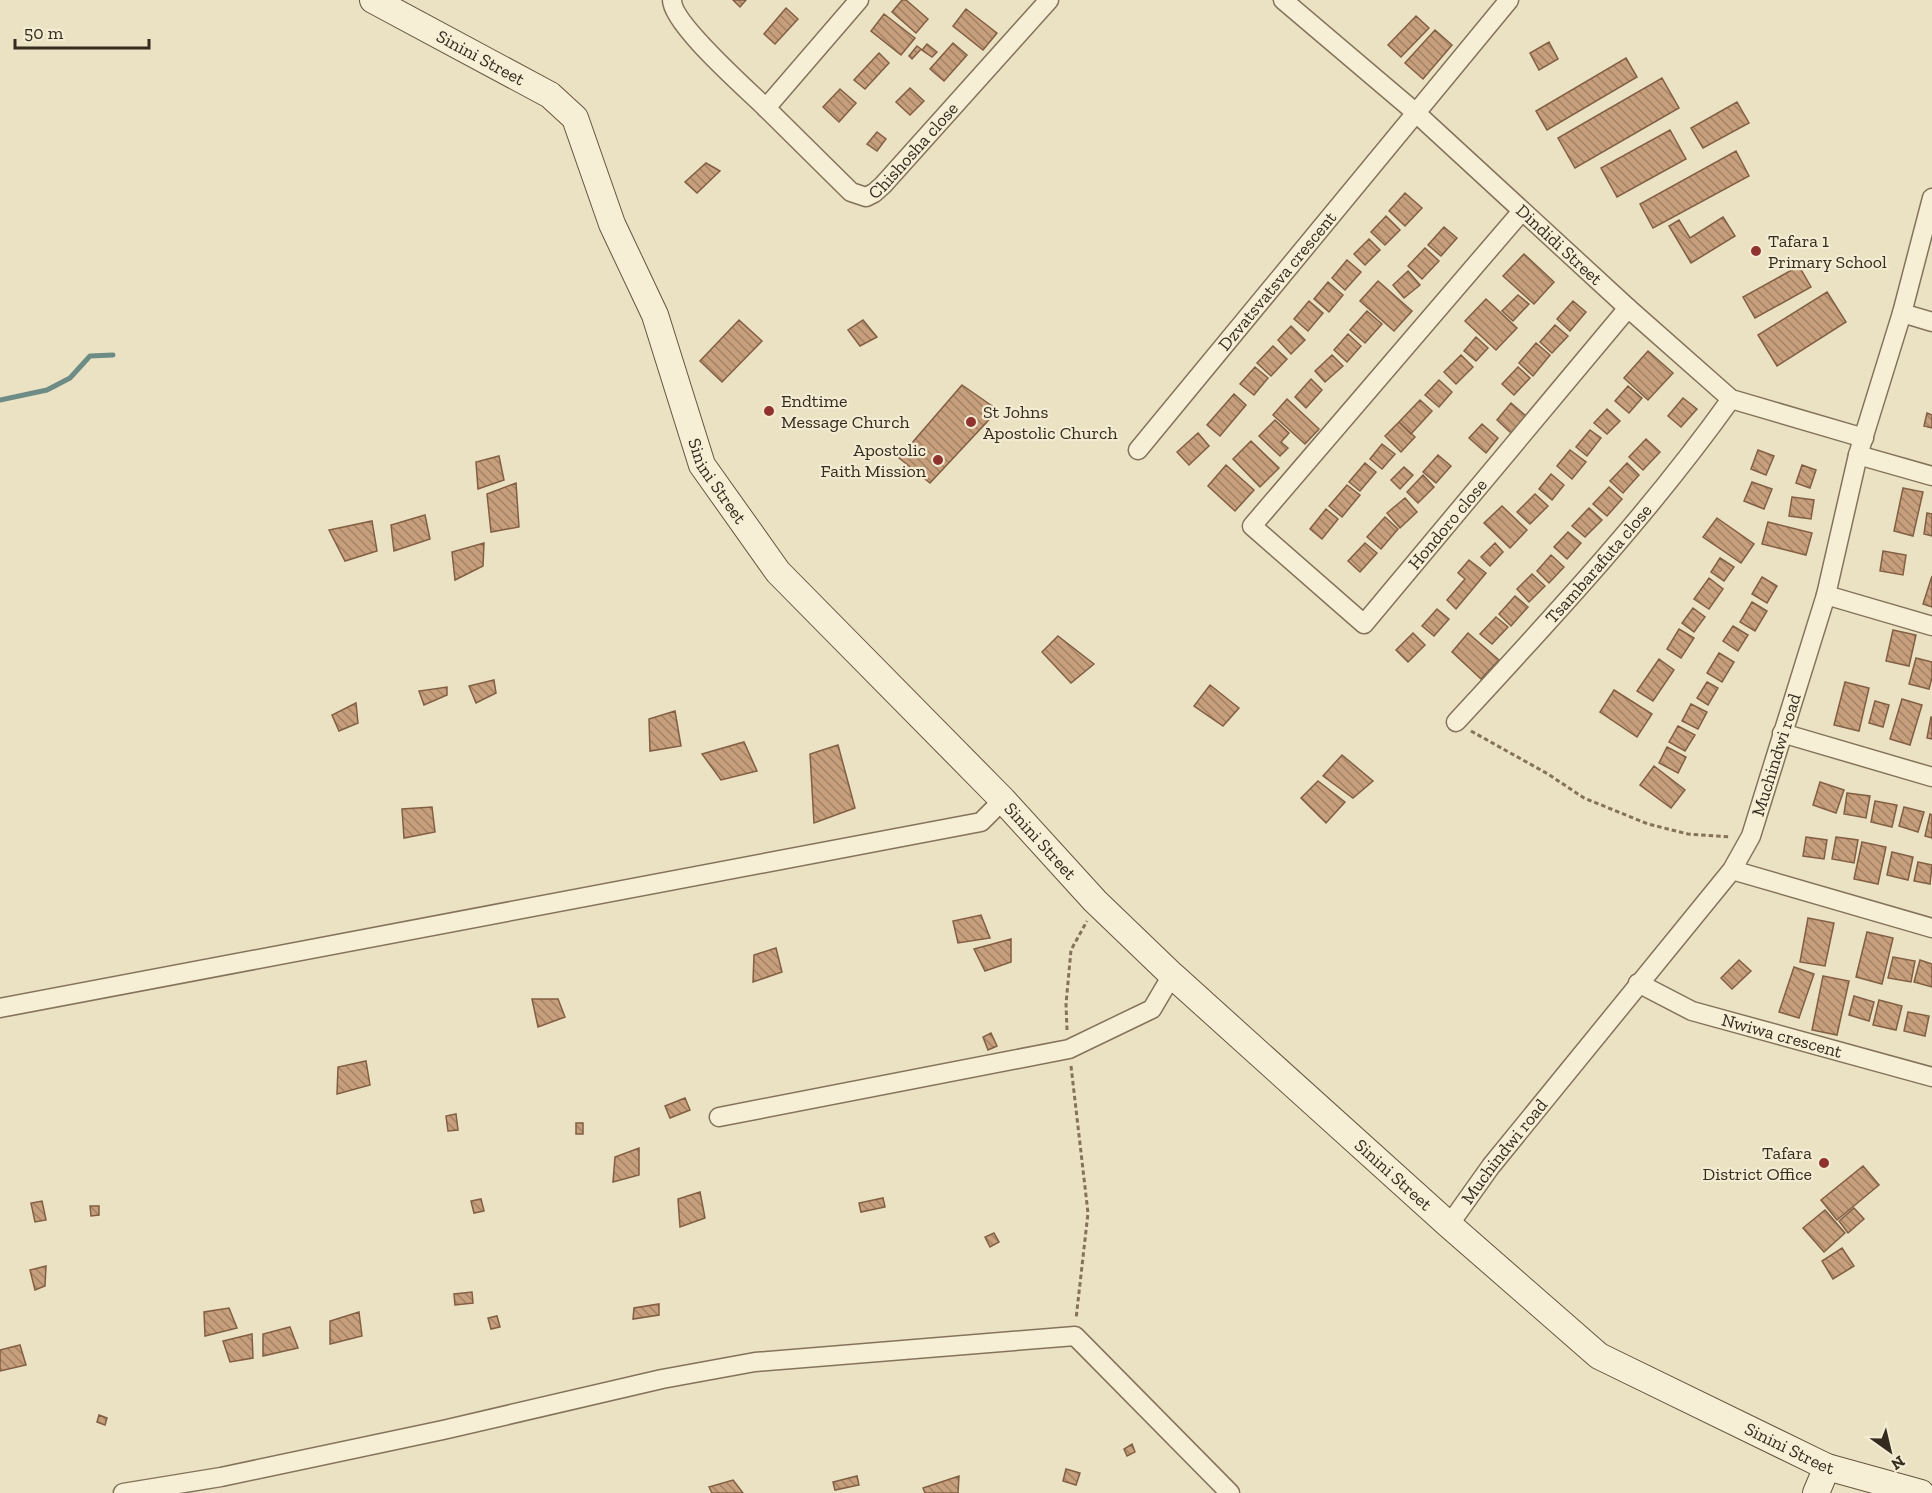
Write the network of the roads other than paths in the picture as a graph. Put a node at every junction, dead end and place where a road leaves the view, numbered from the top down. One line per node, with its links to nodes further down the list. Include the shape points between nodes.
1 (373, 0): 23 (street, Sinini Street, via 549,95 575,118 612,224 655,315 702,465 778,572)
2 (672, 0): 7 (street, via 696,40)
3 (859, 0): 7 (street)
4 (1049, 0): 7 (street, Chishosha close, via 883,185 866,197 851,192)
5 (1283, 0): 8 (street, Dindidi Street)
6 (1509, 0): 8 (street, Dzvatsvatsva crescent)
7 (766, 108)
8 (1415, 112): 10 (street, Dindidi Street); 16 (street, Dzvatsvatsva crescent)
9 (1932, 198): 12 (street, Muchindwi road)
10 (1522, 211): 11 (street, Dindidi Street); 11 (street, Hondoro close, via 1252,526 1364,624)
11 (1628, 308): 14 (street, Dindidi Street)
12 (1902, 314): 13 (street); 15 (street, Muchindwi road)
13 (1932, 322)
14 (1731, 399): 15 (street, Dindidi Street); 20 (street, Tsambarafuta close, via 1692,454 1608,556)
15 (1861, 446): 17 (street, Dindidi Street); 18 (street, Muchindwi road)
16 (1138, 450)
17 (1932, 476)
18 (1826, 595): 19 (street); 21 (street, Muchindwi road)
19 (1932, 626)
20 (1456, 722)
21 (1782, 733): 22 (street); 24 (street, Muchindwi road, via 1751,836)
22 (1932, 777)
23 (1003, 800): 26 (street, Sinini Street, via 1095,901); 28 (street, via 981,822)
24 (1732, 870): 25 (street); 27 (street, Muchindwi road)
25 (1932, 928)
26 (1172, 975): 30 (street, via 1152,1009 1069,1049); 31 (street, Sinini Street)
27 (1638, 983): 29 (street, Nwiwa crescent, via 1692,1011); 31 (street, Muchindwi road, via 1491,1166)
28 (0, 1008)
29 (1932, 1077)
30 (719, 1117)
31 (1449, 1225): 32 (street, Sinini Street, via 1599,1356)
32 (1827, 1467): 35 (street); 36 (street, Sinini Street)
33 (123, 1493): 34 (street, via 244,1472 755,1362 1075,1336)
34 (1230, 1493)
35 (1816, 1493)
36 (1921, 1493)

